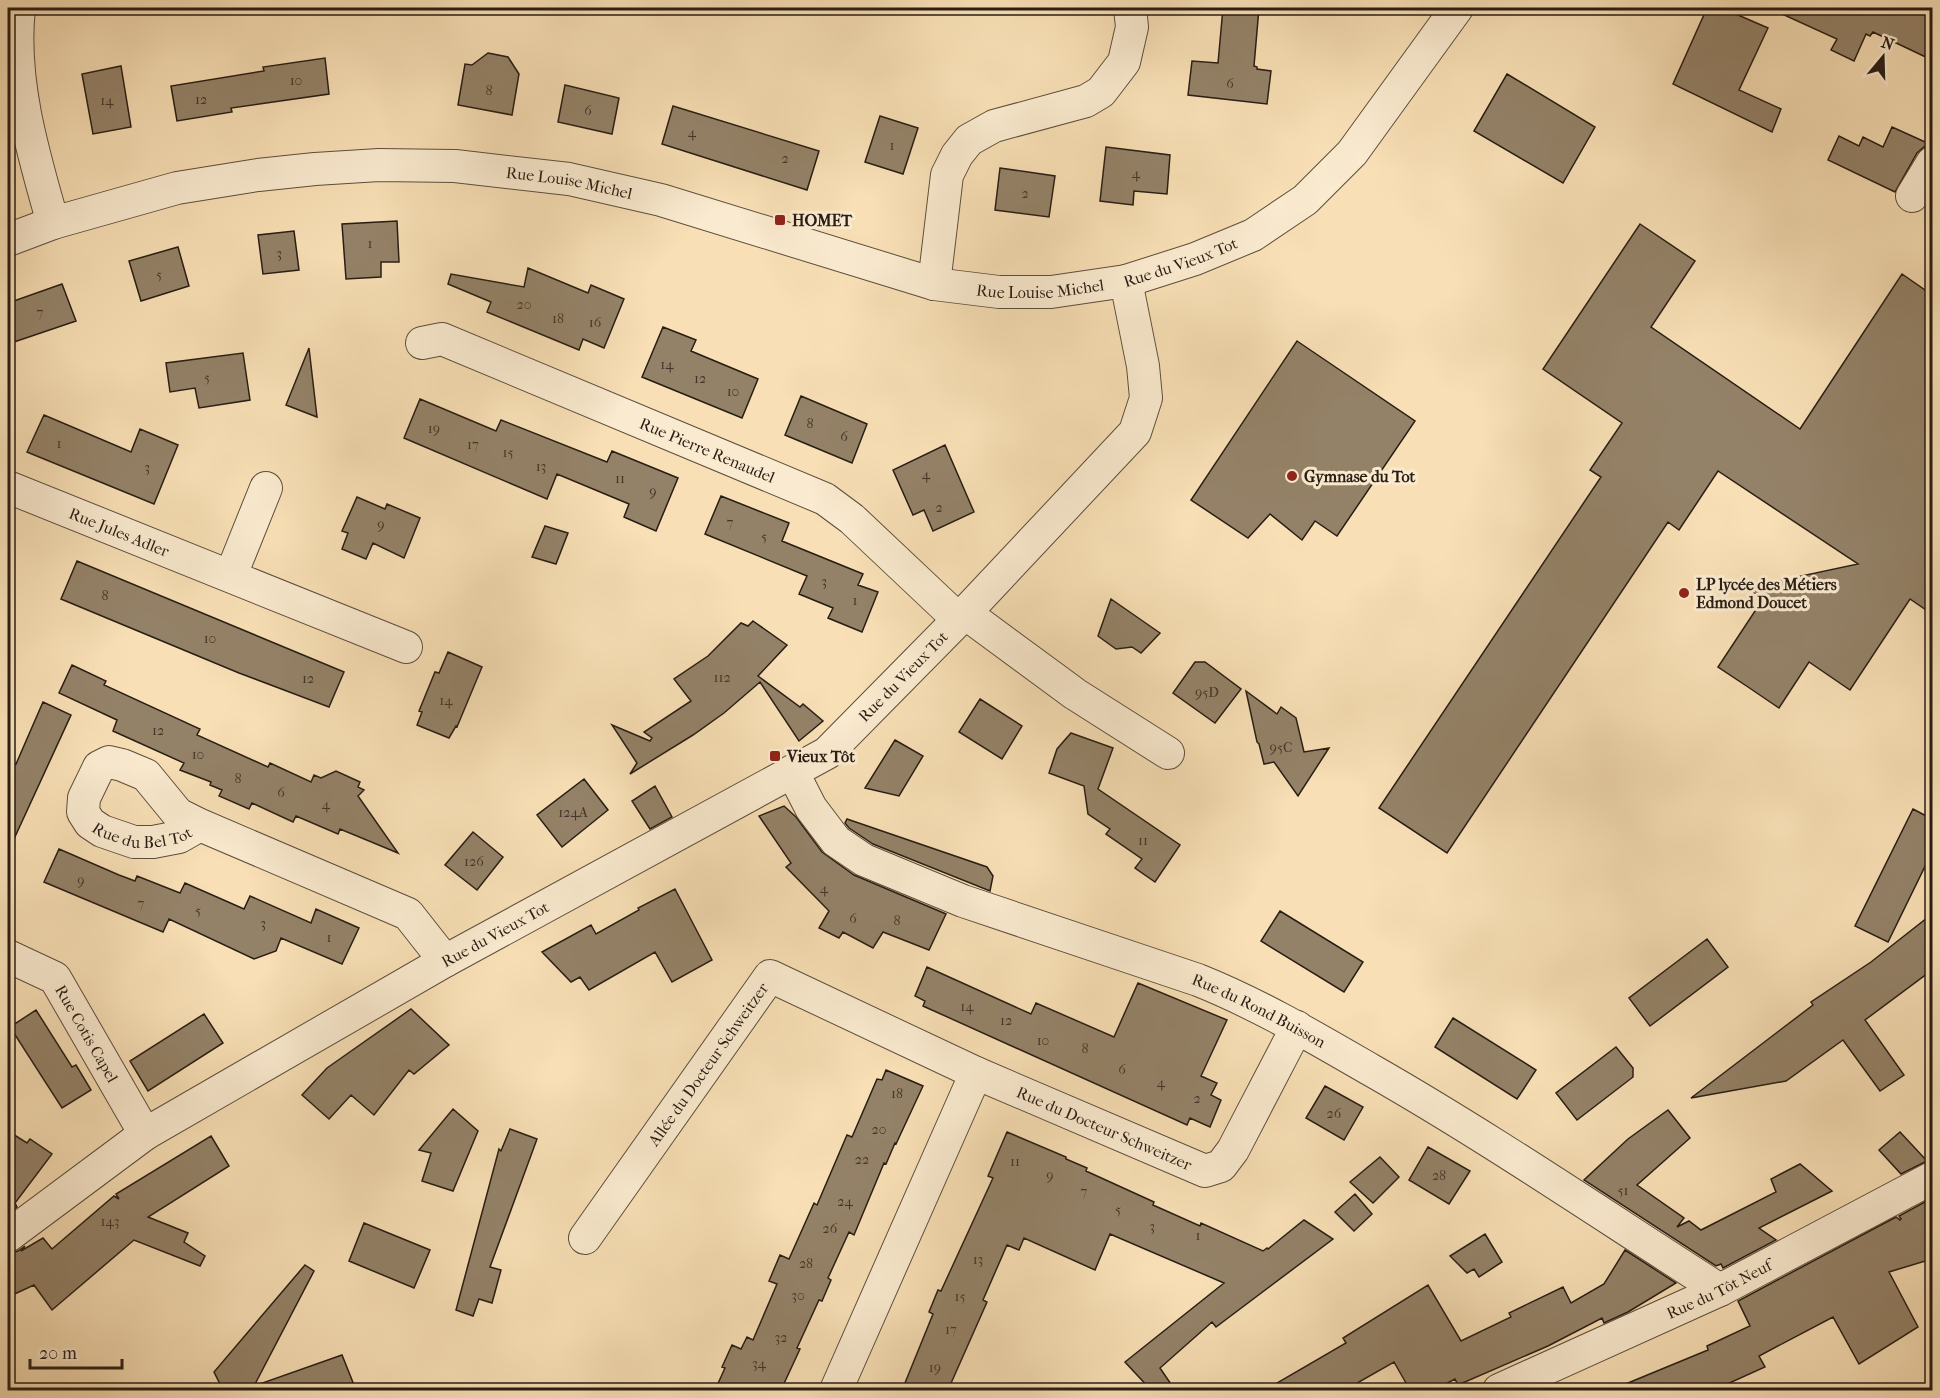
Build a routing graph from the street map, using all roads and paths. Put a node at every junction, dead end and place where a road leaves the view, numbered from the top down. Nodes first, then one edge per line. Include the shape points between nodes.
1 (19, 8) edge
2 (1130, 8) edge
3 (1457, 8) edge
4 (1932, 163) edge
5 (1912, 196) dead end
6 (53, 223) junction
7 (8, 240) edge
8 (1126, 281) junction
9 (934, 284) junction
10 (422, 343) dead end
11 (8, 487) edge
12 (266, 488) dead end
13 (231, 575) junction
14 (961, 616) junction
15 (406, 647) dead end
16 (1168, 753) dead end
17 (792, 771) junction
18 (200, 825) dead end
19 (8, 956) edge
20 (444, 961) junction
21 (1297, 1027) junction
22 (896, 1036) joint
23 (976, 1073) junction
24 (145, 1134) junction
25 (1932, 1178) edge
26 (8, 1236) edge
27 (585, 1238) dead end
28 (1720, 1290) junction
29 (836, 1390) edge
30 (1499, 1390) edge

1 - 6 street via 21,91
2 - 9 street via 1132,27 1124,62 1101,93 1086,101 994,126 969,140 957,155 945,183
3 - 8 street, Rue du Vieux Tot via 1352,153 1305,200 1253,235
4 - 5 street
6 - 7 street, Rue Louise Michel
6 - 9 street, Rue Louise Michel via 177,188 258,175 379,165 455,166 569,179 661,200
8 - 9 street, Rue Louise Michel via 1040,292 999,292
8 - 14 street, Rue du Vieux Tot via 1146,398 1135,432
10 - 14 street, Rue Pierre Renaudel via 442,339 825,499
11 - 13 street, Rue Jules Adler
12 - 13 street
13 - 15 street, Rue Jules Adler
14 - 16 street
14 - 17 street, Rue du Vieux Tot via 827,753
17 - 20 street, Rue du Vieux Tot
17 - 21 street, Rue du Rond Buisson via 811,808 836,841 864,860 963,901 1198,980
18 - 20 street, Rue du Bel Tot via 408,914
19 - 24 street, Rue Cotis Capel via 55,978
20 - 24 street, Rue du Vieux Tot
21 - 23 street, Rue du Docteur Schweitzer via 1233,1150 1221,1166 1205,1171
21 - 28 street, Rue du Rond Buisson via 1429,1103
22 - 23 street, Rue du Docteur Schweitzer
22 - 27 street, Allée du Docteur Schweitzer via 770,976
23 - 29 street
24 - 26 street, Rue du Vieux Tot
25 - 28 street, Rue du Tôt Neuf
28 - 30 street, Rue du Tôt Neuf

